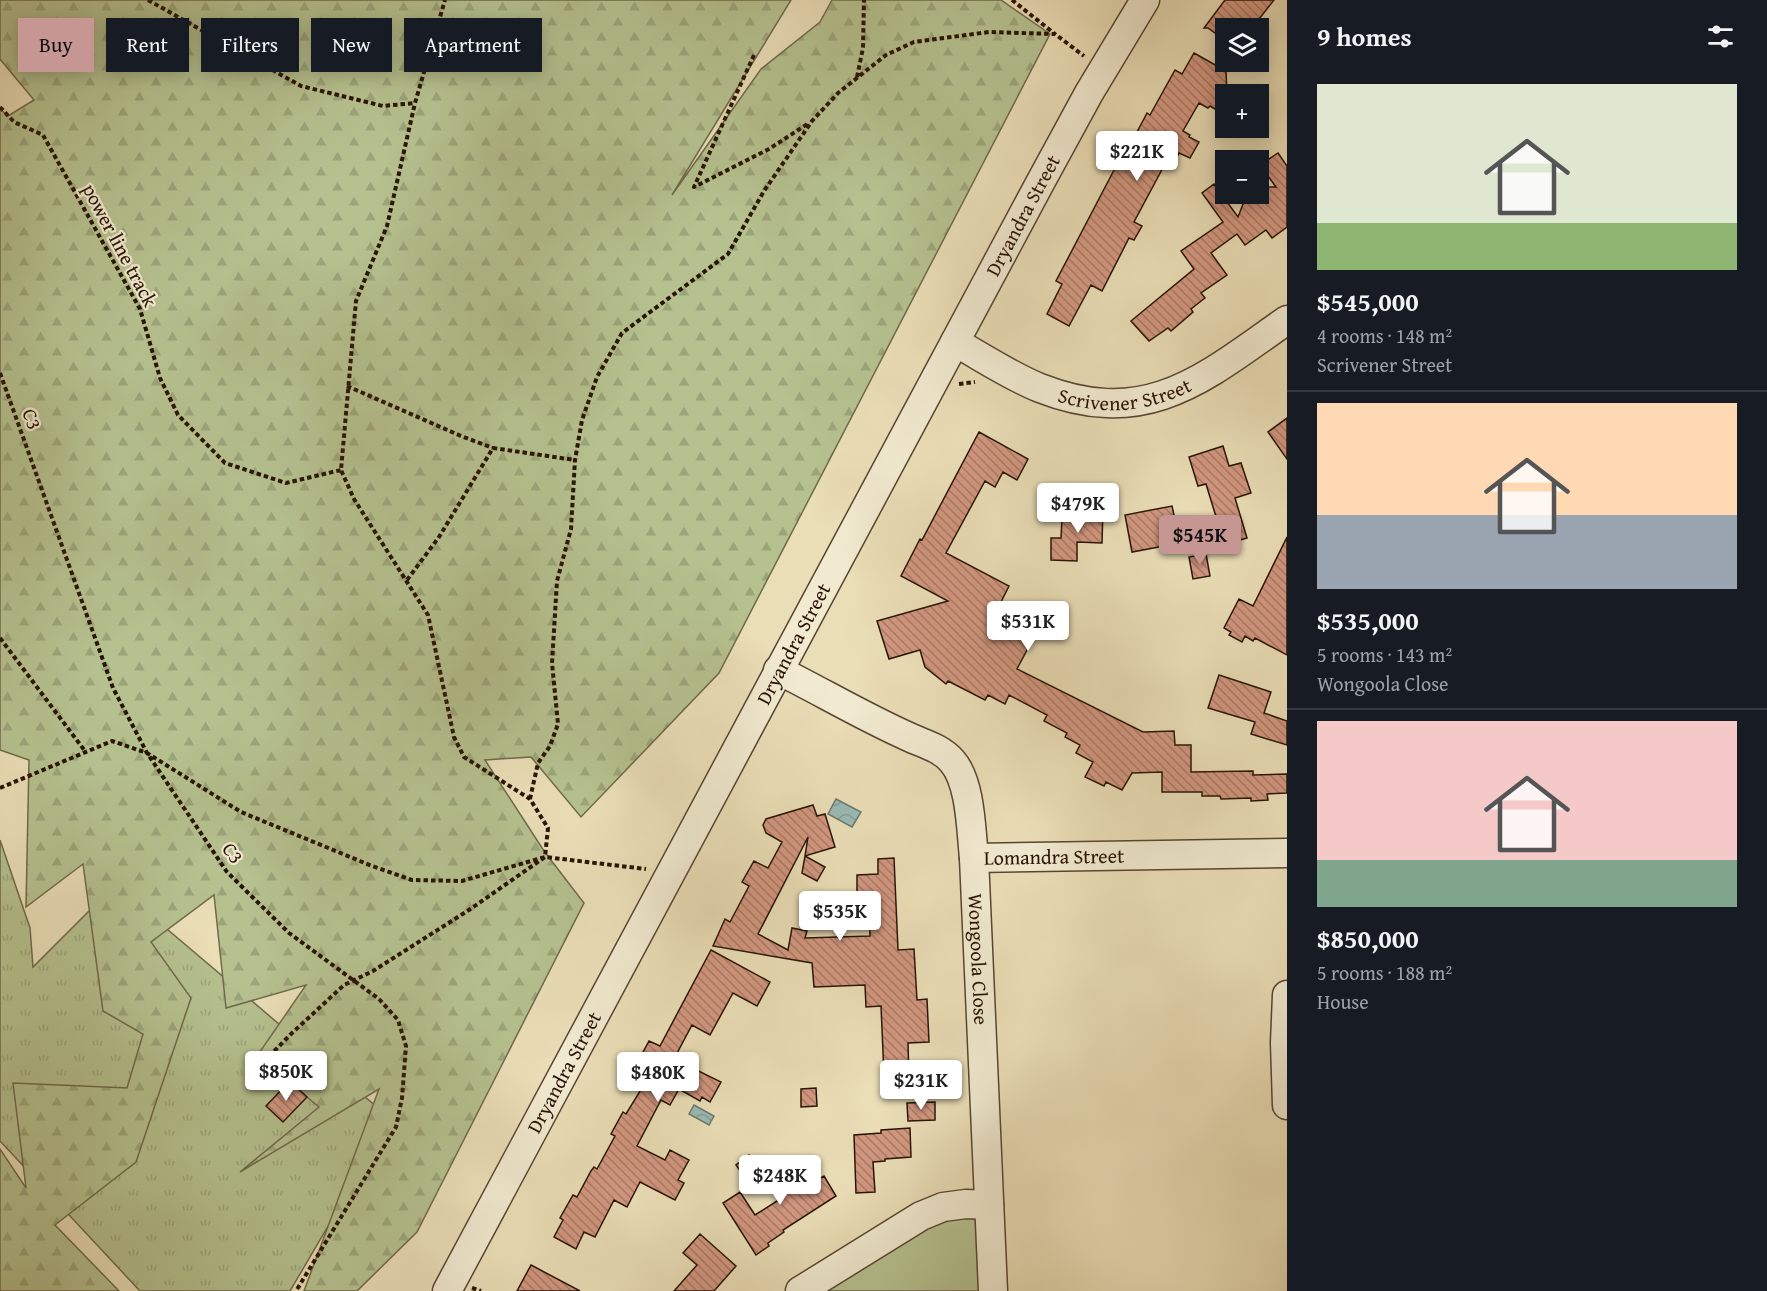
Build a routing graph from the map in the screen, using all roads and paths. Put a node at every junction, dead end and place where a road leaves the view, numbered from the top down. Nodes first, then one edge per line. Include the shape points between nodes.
1 (147, 0) edge
2 (445, 0) edge
3 (864, 0) edge
4 (1012, 0) edge
5 (1145, 0) edge
6 (1055, 34) junction
7 (754, 55) dead end
8 (1103, 69) junction
9 (857, 77) junction
10 (415, 103) junction
11 (0, 107) edge
12 (813, 121) junction
13 (1287, 320) edge
14 (955, 342) junction
15 (0, 373) edge
16 (347, 386) junction
17 (493, 448) junction
18 (575, 460) junction
19 (341, 470) junction
20 (407, 580) junction
21 (0, 638) edge
22 (778, 670) junction
23 (85, 751) junction
24 (147, 753) junction
25 (0, 788) edge
26 (530, 799) junction
27 (1287, 853) edge
28 (545, 856) junction
29 (974, 858) junction
30 (671, 872) junction
31 (353, 980) junction
32 (1287, 995) edge
33 (248, 1078) dead end
34 (1287, 1105) edge
35 (989, 1205) junction
36 (296, 1291) edge
37 (447, 1291) edge
38 (800, 1291) edge
39 (993, 1291) edge

1 - 10 path via 301,86 383,106
2 - 10 path
3 - 9 path via 863,48
4 - 6 path
5 - 8 street, Dryandra Street
6 - 8 path
6 - 9 path via 989,32 915,42 886,55
7 - 12 path via 694,188
8 - 14 street, Dryandra Street
9 - 12 path
10 - 16 path via 387,226 356,301
11 - 19 path, power line track via 14,122 43,135 140,309 160,378 178,415 225,463 286,483
12 - 18 path via 764,191 728,254 622,333 597,377 582,420
13 - 14 street, Scrivener Street via 1184,388 1146,401 1110,404 1040,388
14 - 22 street, Dryandra Street
15 - 24 path, C3 via 112,688
16 - 17 path
16 - 19 path
17 - 18 path
17 - 20 path via 439,537
18 - 26 path via 571,529 557,581 552,663 558,723 550,746 538,763
19 - 20 path via 354,499
20 - 26 path via 428,615 454,737 464,757
21 - 23 path
22 - 29 street, Lomandra Street via 934,747 953,761 963,781 969,808
22 - 30 street, Dryandra Street
23 - 24 path via 112,741
23 - 25 path
24 - 28 path via 242,812 412,880 462,881
24 - 31 path, C3 via 227,872 289,933
26 - 28 path via 548,828
27 - 29 street, Lomandra Street
28 - 30 path
28 - 31 path via 469,910
29 - 35 street, Wongoola Close
30 - 37 street, Dryandra Street
31 - 33 path
31 - 36 path, C3 via 386,1005 402,1028 406,1046 402,1098 396,1127
32 - 34 street
35 - 38 street via 943,1207 921,1216
35 - 39 street, Wongoola Close

